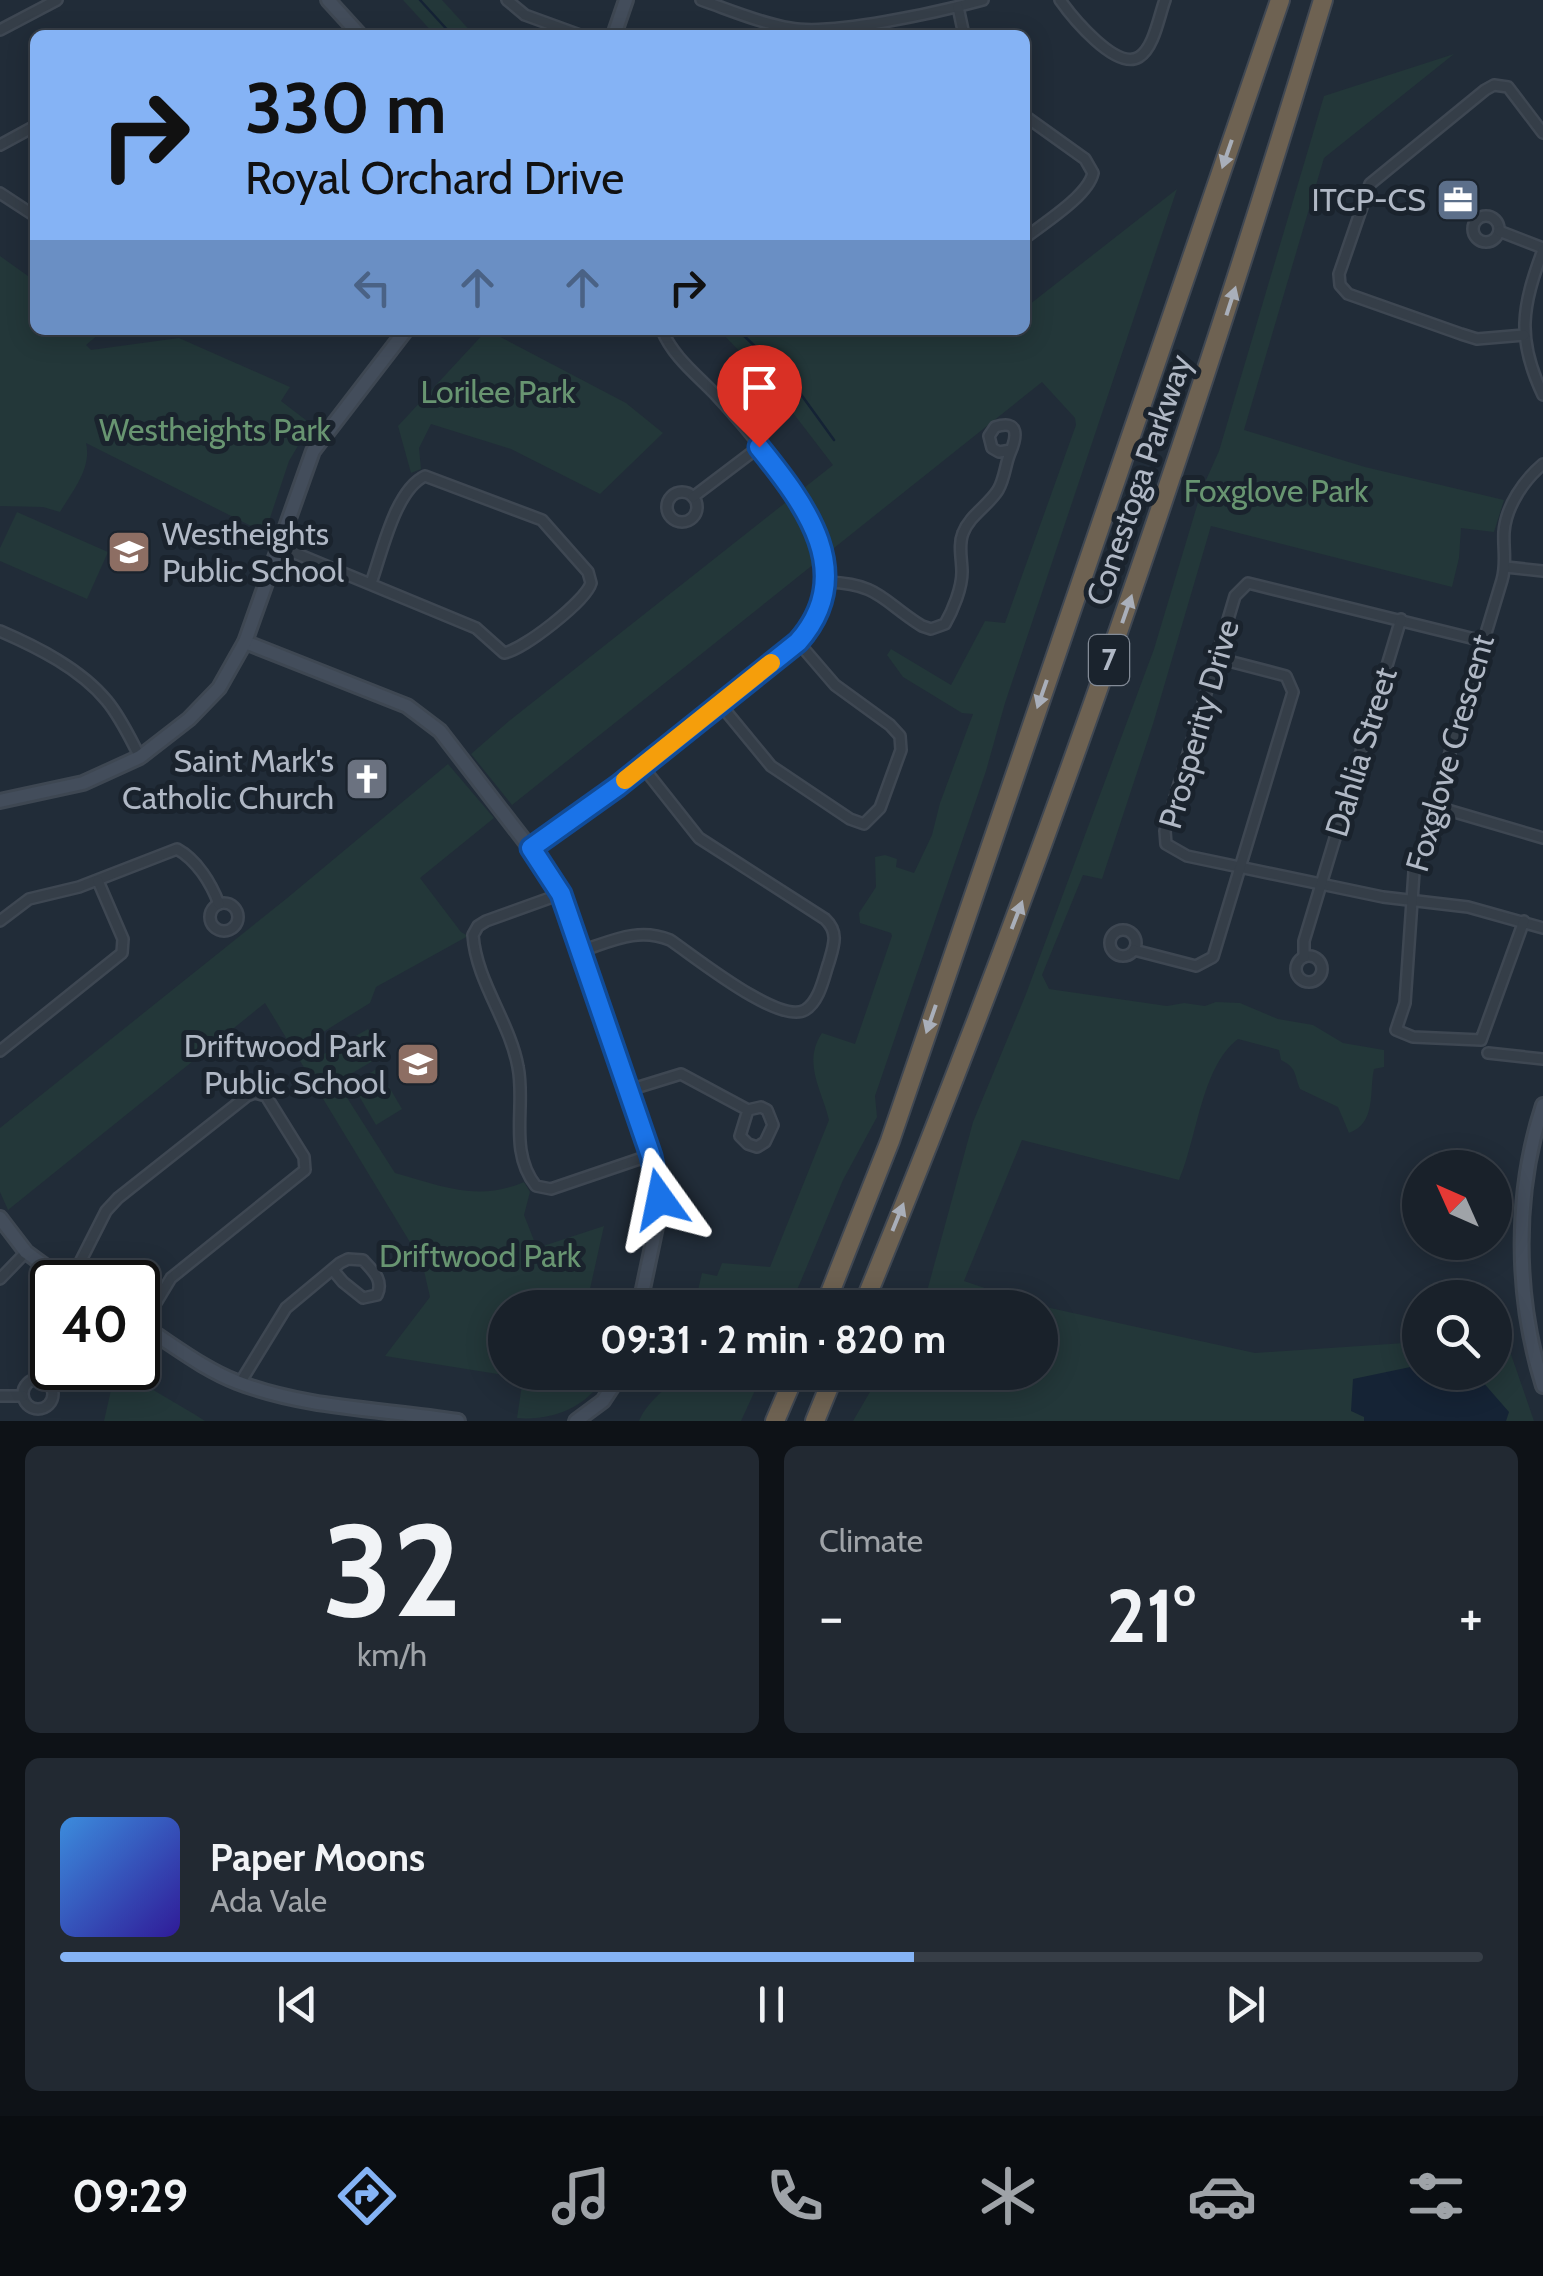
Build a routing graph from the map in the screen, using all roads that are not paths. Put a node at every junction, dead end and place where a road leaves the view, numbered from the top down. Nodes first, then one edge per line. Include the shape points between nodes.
1 (57, 0) edge
2 (328, 0) edge
3 (507, 0) edge
4 (626, 0) edge
5 (701, 0) edge
6 (738, 0) edge
7 (983, 0) edge
8 (1060, 0) edge
9 (1164, 0) edge
10 (1280, 0) edge
11 (1323, 0) edge
12 (958, 7) junction
13 (734, 12) junction
14 (0, 30) edge
15 (355, 30) edge
16 (566, 30) edge
17 (616, 30) edge
18 (812, 30) edge
19 (843, 30) edge
20 (963, 30) edge
21 (1030, 120) edge
22 (30, 129) edge
23 (1543, 132) edge
24 (0, 144) edge
25 (0, 193) edge
26 (30, 213) edge
27 (1500, 231) dead end
28 (1030, 234) edge
29 (1543, 249) edge
30 (402, 335) edge
31 (665, 335) edge
32 (1524, 335) junction
33 (1543, 395) edge
34 (759, 447) junction
35 (1011, 450) dead end
36 (1543, 464) edge
37 (693, 498) dead end
38 (278, 546) junction
39 (1506, 567) junction
40 (1543, 571) edge
41 (828, 582) junction
42 (371, 583) junction
43 (1401, 620) junction
44 (0, 631) edge
45 (1482, 641) junction
46 (244, 642) junction
47 (798, 642) junction
48 (1217, 658) junction
49 (720, 704) junction
50 (140, 757) junction
51 (642, 766) junction
52 (0, 801) edge
53 (1434, 806) junction
54 (1543, 838) edge
55 (531, 848) junction
56 (1240, 868) junction
57 (98, 881) junction
58 (1320, 885) junction
59 (561, 894) junction
60 (1412, 900) junction
61 (219, 904) dead end
62 (0, 921) edge
63 (1524, 921) junction
64 (1543, 928) edge
65 (1134, 950) dead end
66 (581, 951) junction
67 (1304, 957) dead end
68 (0, 1051) edge
69 (1488, 1054) dead end
70 (1543, 1059) edge
71 (630, 1090) junction
72 (1543, 1105) edge
73 (748, 1110) junction
74 (651, 1156) junction
75 (0, 1218) edge
76 (26, 1252) junction
77 (37, 1260) edge
78 (80, 1260) edge
79 (333, 1270) junction
80 (0, 1279) edge
81 (643, 1290) edge
82 (831, 1290) edge
83 (869, 1290) edge
84 (160, 1295) edge
85 (160, 1337) edge
86 (1542, 1378) edge
87 (240, 1383) junction
88 (610, 1390) edge
89 (788, 1390) edge
90 (828, 1390) edge
91 (0, 1396) edge
92 (23, 1396) dead end
93 (398, 1416) edge
94 (458, 1421) edge
95 (576, 1421) edge
96 (774, 1421) edge
97 (815, 1421) edge

1 - 14 street
2 - 15 street
3 - 16 street via 525,15
4 - 17 street
5 - 13 street
6 - 13 street
7 - 12 street
8 - 9 street via 1094,39 1128,60 1142,56 1150,43
10 -> 82 highway, Conestoga Parkway / 7 via 890,1141
83 -> 11 highway, Conestoga Parkway / 7 via 1054,818 1196,408
12 - 19 street
12 - 20 street
13 - 18 street
21 - 28 street via 1094,173 1082,192
22 - 24 street
23 - 32 street via 1508,86 1485,90 1370,184 1339,282 1348,294 1471,337
25 - 26 street
27 - 29 street
29 - 32 street via 1525,305
30 - 38 street via 313,452
31 - 34 street
32 - 33 street
34 - 37 street
34 - 41 street via 797,496
35 - 41 street via 1000,486 964,530 962,580 944,624 922,626 875,590
36 - 39 street, Foxglove Crescent via 1508,516
38 - 42 street
38 - 46 street
39 - 40 street
39 - 45 street, Foxglove Crescent
41 - 47 street via 821,609
42 - 42 street via 476,628 496,649 510,653 582,598 591,583 542,520 425,476 400,503
43 - 45 street, Prosperity Drive
43 - 48 street, Prosperity Drive via 1248,583 1235,596
43 - 58 street, Dahlia Street
44 - 50 street via 38,648 99,693
45 - 53 street, Foxglove Crescent
46 - 50 street via 218,688
46 - 55 street via 424,717
47 - 49 street
47 - 49 street via 834,686 900,736 872,820 850,819 771,766
48 - 56 street via 1286,676 1292,685
48 - 56 street, Prosperity Drive via 1164,837 1179,854
49 - 51 street
50 - 52 street via 83,783
51 - 55 street
51 - 66 street via 699,838 832,925 834,947 814,1001 794,1013 756,998 655,934 628,935
53 - 54 street
53 - 60 street, Foxglove Crescent
55 - 59 street
56 - 58 street, Prosperity Drive
56 - 65 street via 1209,960 1188,965
57 - 61 street via 177,849 212,886
57 - 62 street via 29,899
57 - 68 street via 123,939 122,952
58 - 60 street, Prosperity Drive
58 - 67 street, Dahlia Street
59 - 66 street
59 - 74 street via 486,922 473,935 518,1067 520,1148 530,1179 551,1189
60 - 63 street, Prosperity Drive
60 - 63 street, Foxglove Crescent via 1405,1003 1396,1030 1413,1037 1481,1040
63 - 64 street, Prosperity Drive
66 - 71 street
69 - 70 street
71 - 73 street via 681,1074
71 - 74 street
72 - 86 street via 1528,1165 1522,1248 1526,1309
73 - 73 street via 740,1136 761,1146 772,1120 767,1110
74 - 81 street via 659,1212
75 - 76 street
76 - 77 street
76 - 80 street
78 - 84 street via 118,1198 247,1096 262,1094 304,1157 305,1170 172,1278
79 - 79 street via 363,1298 377,1295 379,1280 363,1260 348,1259
79 - 87 street via 278,1317
85 - 87 street
87 - 93 street
88 - 95 street
89 - 96 highway
90 - 97 highway
91 - 92 street
93 - 94 street

